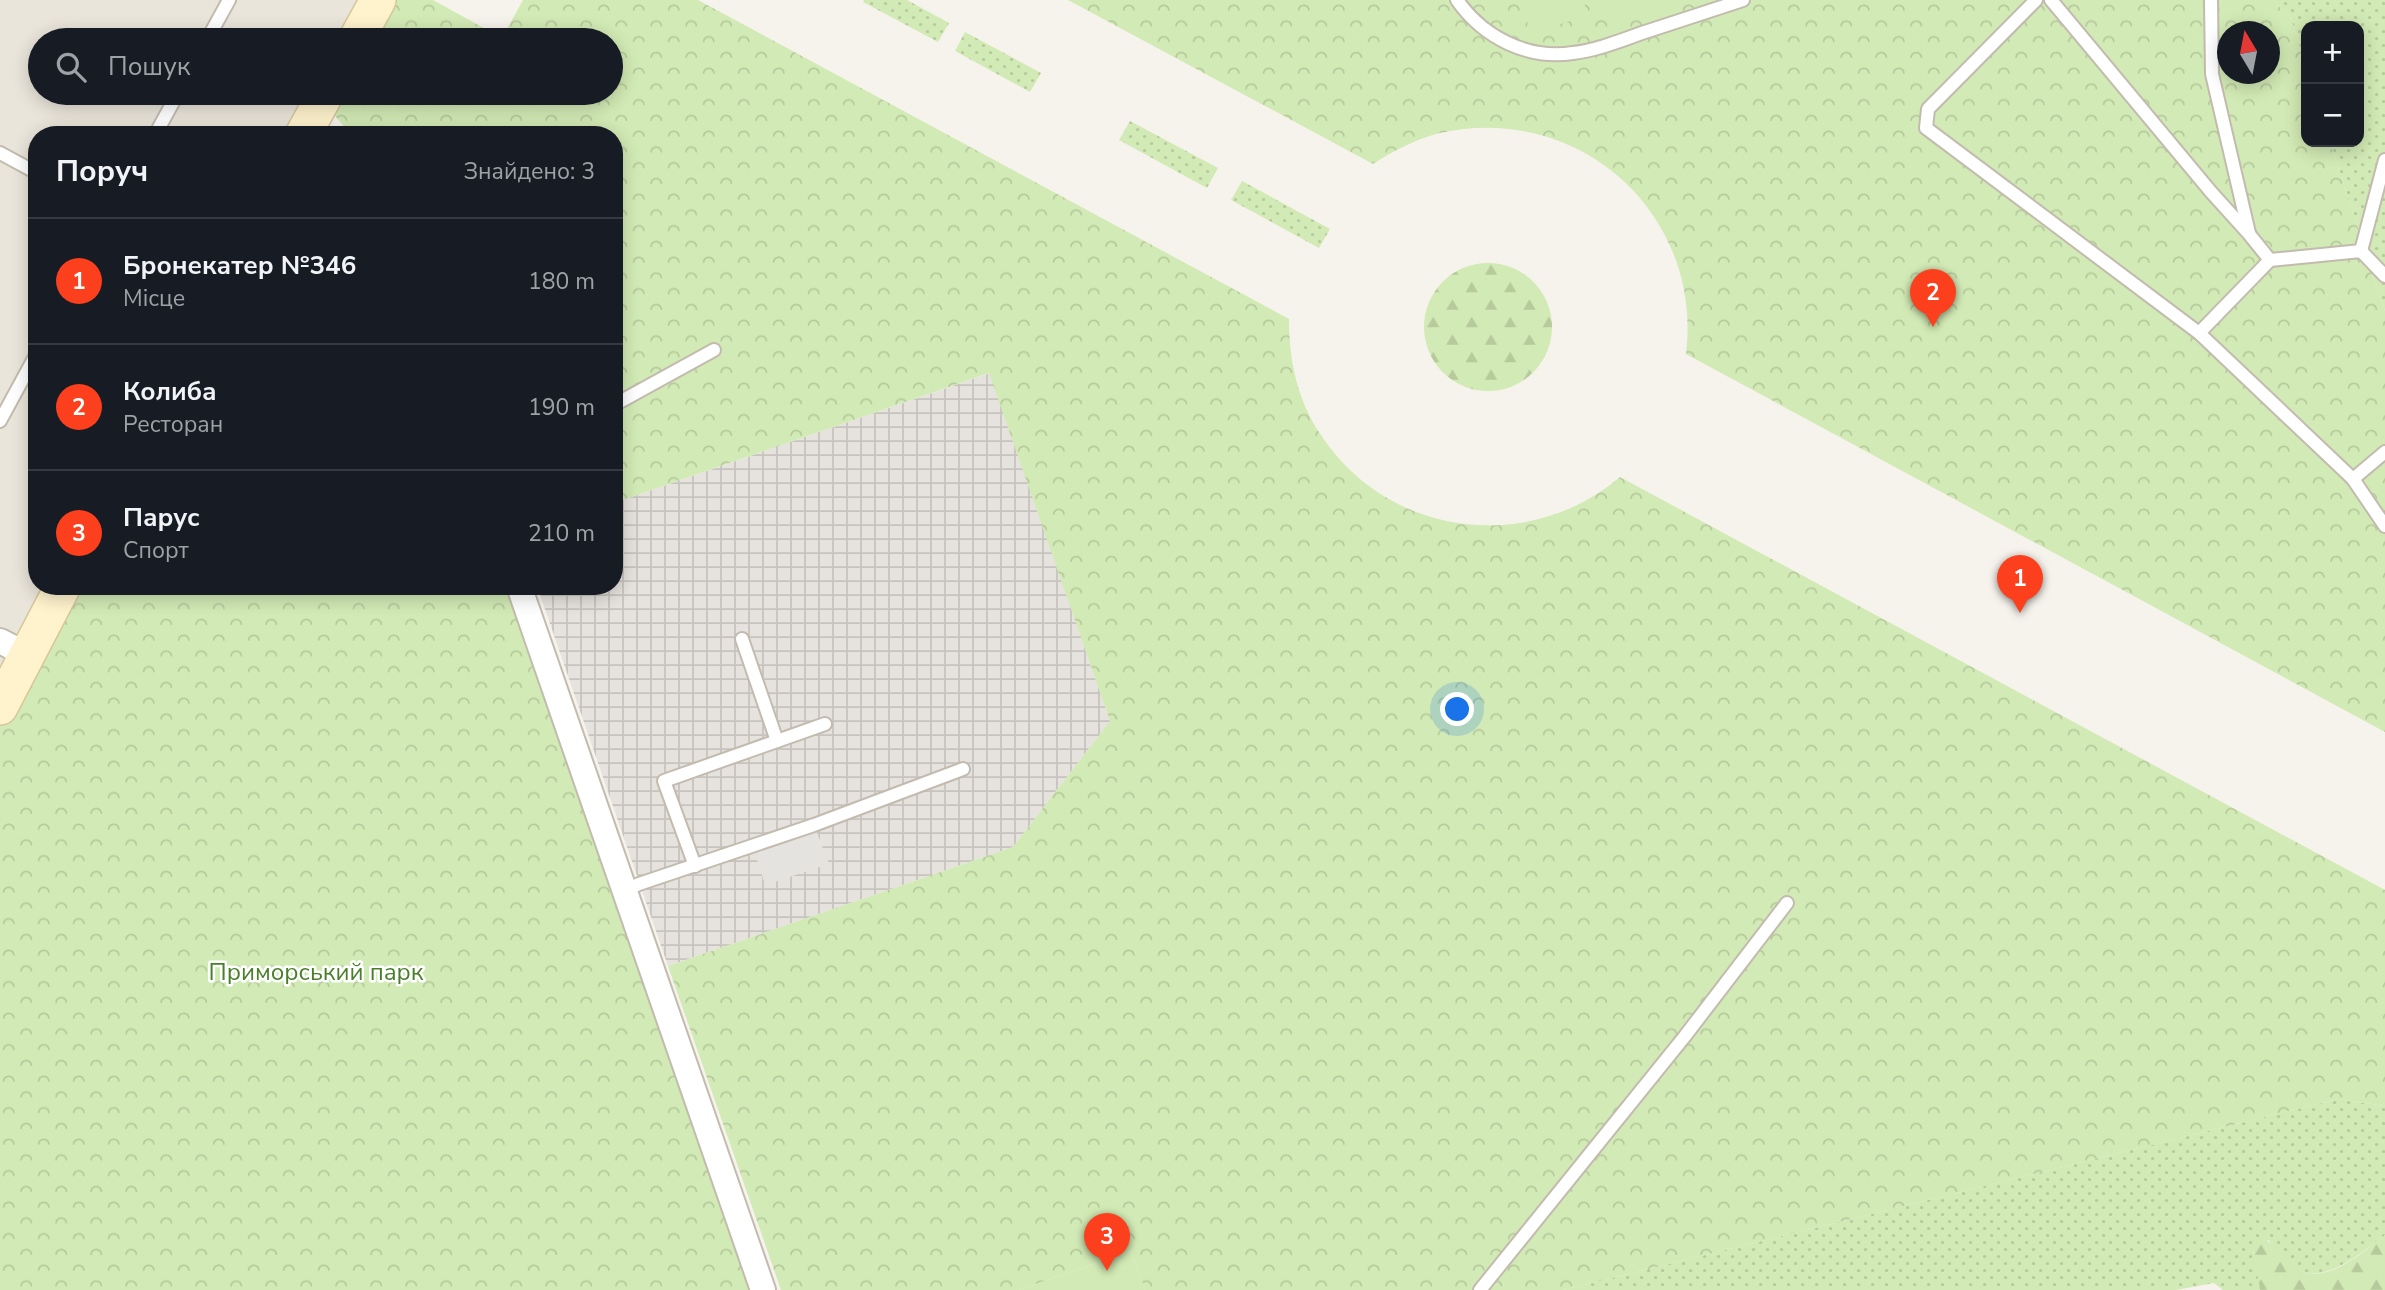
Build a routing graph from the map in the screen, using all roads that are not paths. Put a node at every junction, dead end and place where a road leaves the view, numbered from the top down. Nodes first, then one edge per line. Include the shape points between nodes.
1 (229, 0) edge
2 (378, 0) edge
3 (1457, 0) edge
4 (1743, 0) edge
5 (2036, 0) edge
6 (2051, 0) edge
7 (2211, 0) edge
8 (214, 28) edge
9 (363, 28) edge
10 (171, 105) edge
11 (321, 105) edge
12 (160, 126) edge
13 (313, 126) edge
14 (0, 153) edge
15 (2385, 160) edge
16 (28, 168) edge
17 (2249, 234) junction
18 (2361, 251) junction
19 (2270, 260) junction
20 (2385, 276) edge
21 (2199, 333) junction
22 (714, 350) dead end
23 (28, 370) edge
24 (623, 400) edge
25 (0, 421) edge
26 (2385, 452) edge
27 (2353, 479) junction
28 (2385, 526) edge
29 (56, 595) edge
30 (522, 595) edge
31 (743, 639) dead end
32 (13, 648) edge
33 (0, 707) edge
34 (825, 724) dead end
35 (778, 741) junction
36 (963, 769) dead end
37 (695, 866) junction
38 (624, 891) junction
39 (1787, 903) dead end
40 (763, 1290) edge
41 (1480, 1290) edge

1 - 8 lane
2 - 9 main road
3 - 4 lane via 1489,34 1520,49 1554,54 1588,50
5 - 21 lane via 1928,109 1926,128
6 - 17 lane
7 - 17 lane via 2212,74
10 - 12 lane
11 - 13 main road
14 - 16 lane
15 - 18 lane
17 - 19 lane
18 - 19 lane
18 - 20 lane
19 - 21 lane
21 - 27 lane
22 - 24 lane
23 - 25 lane
26 - 27 lane
27 - 28 lane
29 - 32 main road
30 - 38 street
31 - 35 lane
32 - 33 main road
34 - 35 lane
35 - 37 lane via 664,780
36 - 37 lane
37 - 38 lane
38 - 40 street
39 - 41 lane

